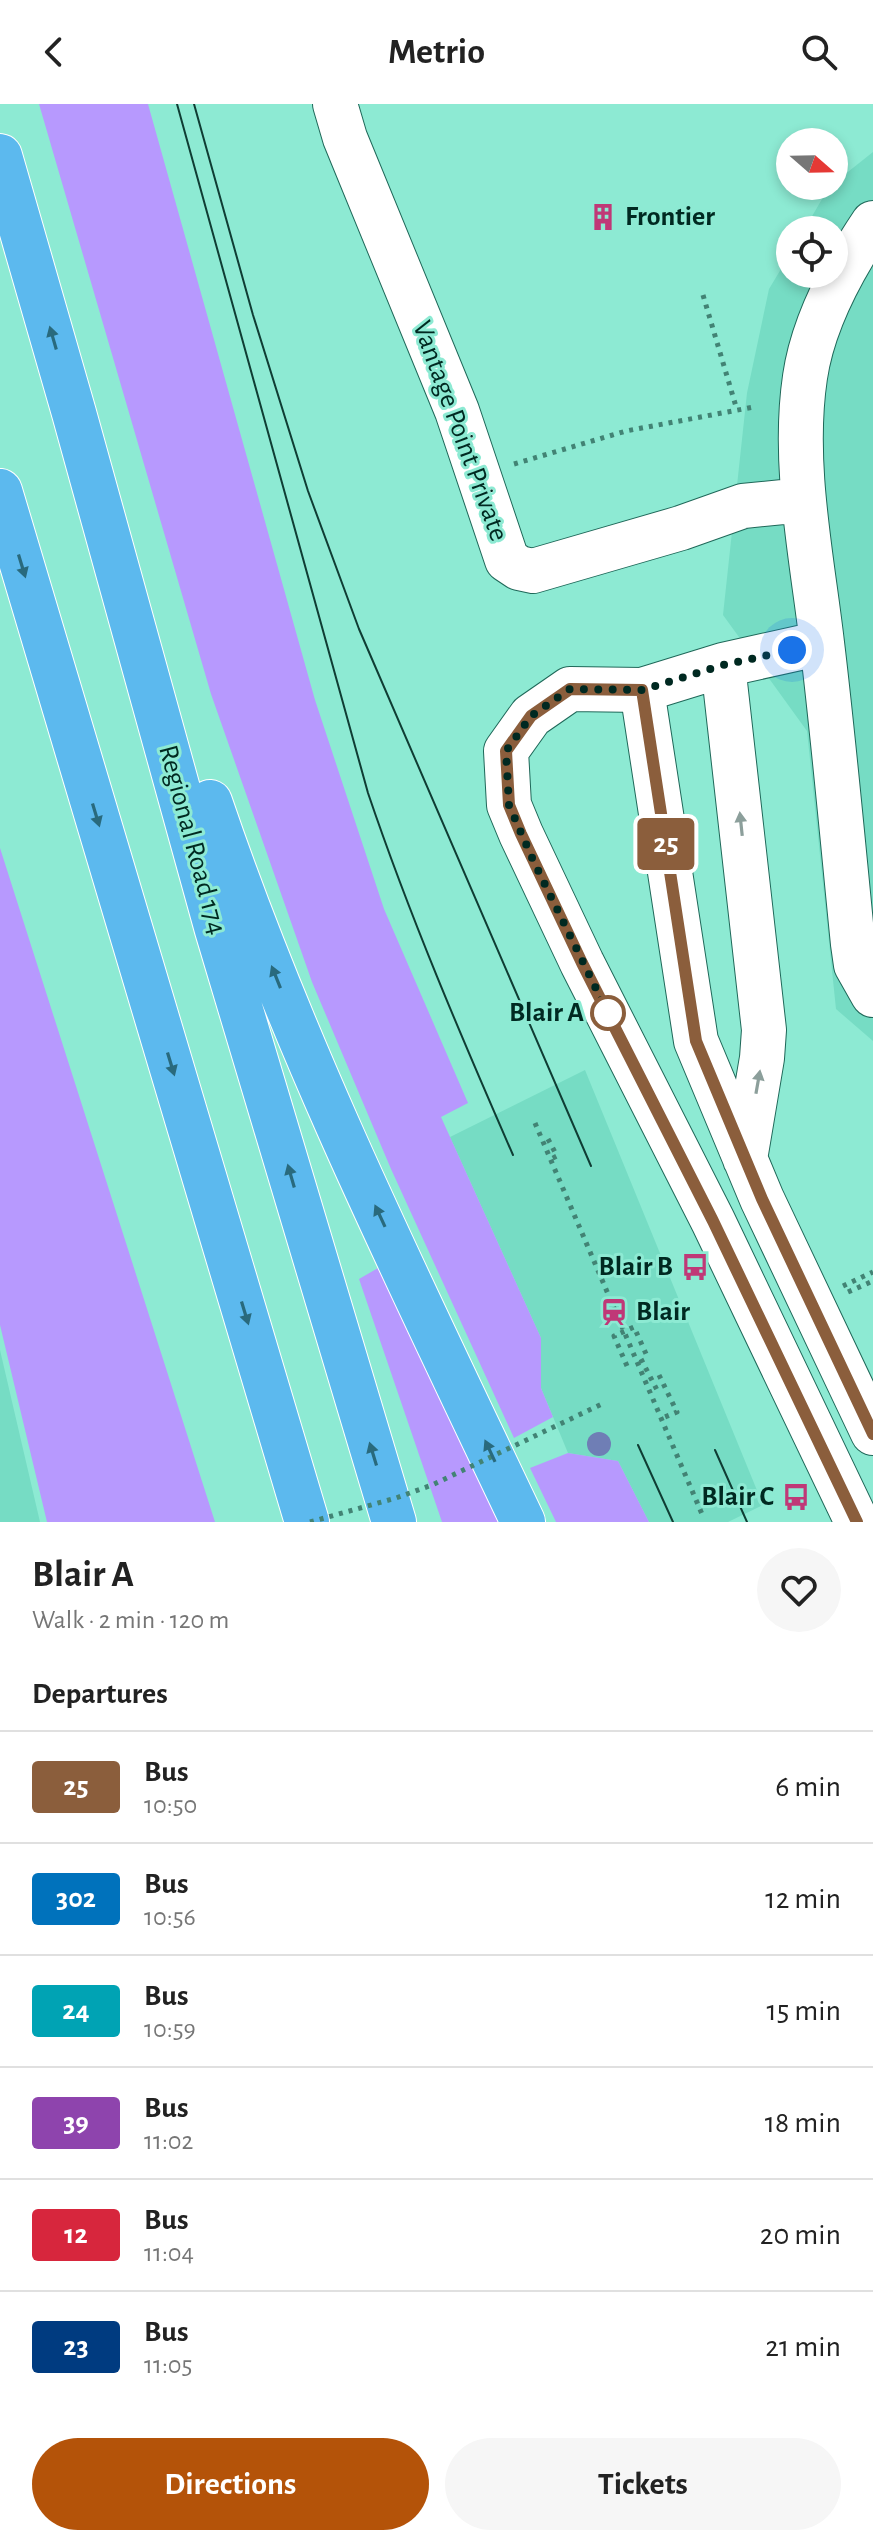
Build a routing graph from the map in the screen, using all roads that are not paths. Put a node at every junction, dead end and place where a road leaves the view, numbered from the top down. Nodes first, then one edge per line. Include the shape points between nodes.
1 (335, 104) edge
2 (0, 156) edge
3 (873, 223) edge
4 (74, 413) junction
5 (0, 491) edge
6 (803, 500) junction
7 (822, 643) junction
8 (723, 665) junction
9 (642, 690) junction
10 (873, 995) edge
11 (745, 1159) junction
12 (873, 1433) edge
13 (308, 1522) edge
14 (394, 1522) edge
15 (523, 1522) edge
16 (857, 1522) edge

1 - 6 street, Vantage Point Private via 453,399 507,560 533,571 743,506
4 -> 2 highway, Regional Road 174
3 - 6 street via 832,293 805,376
14 -> 4 highway, Regional Road 174 via 217,930
15 -> 4 highway via 353,1159 244,898
5 -> 13 highway
6 - 7 street
7 - 8 street
7 - 10 street via 856,965
8 - 9 street
11 -> 8 street via 764,1030
9 - 11 street via 696,1041
9 - 16 street via 570,689 531,716 506,751 509,805
11 - 12 street

